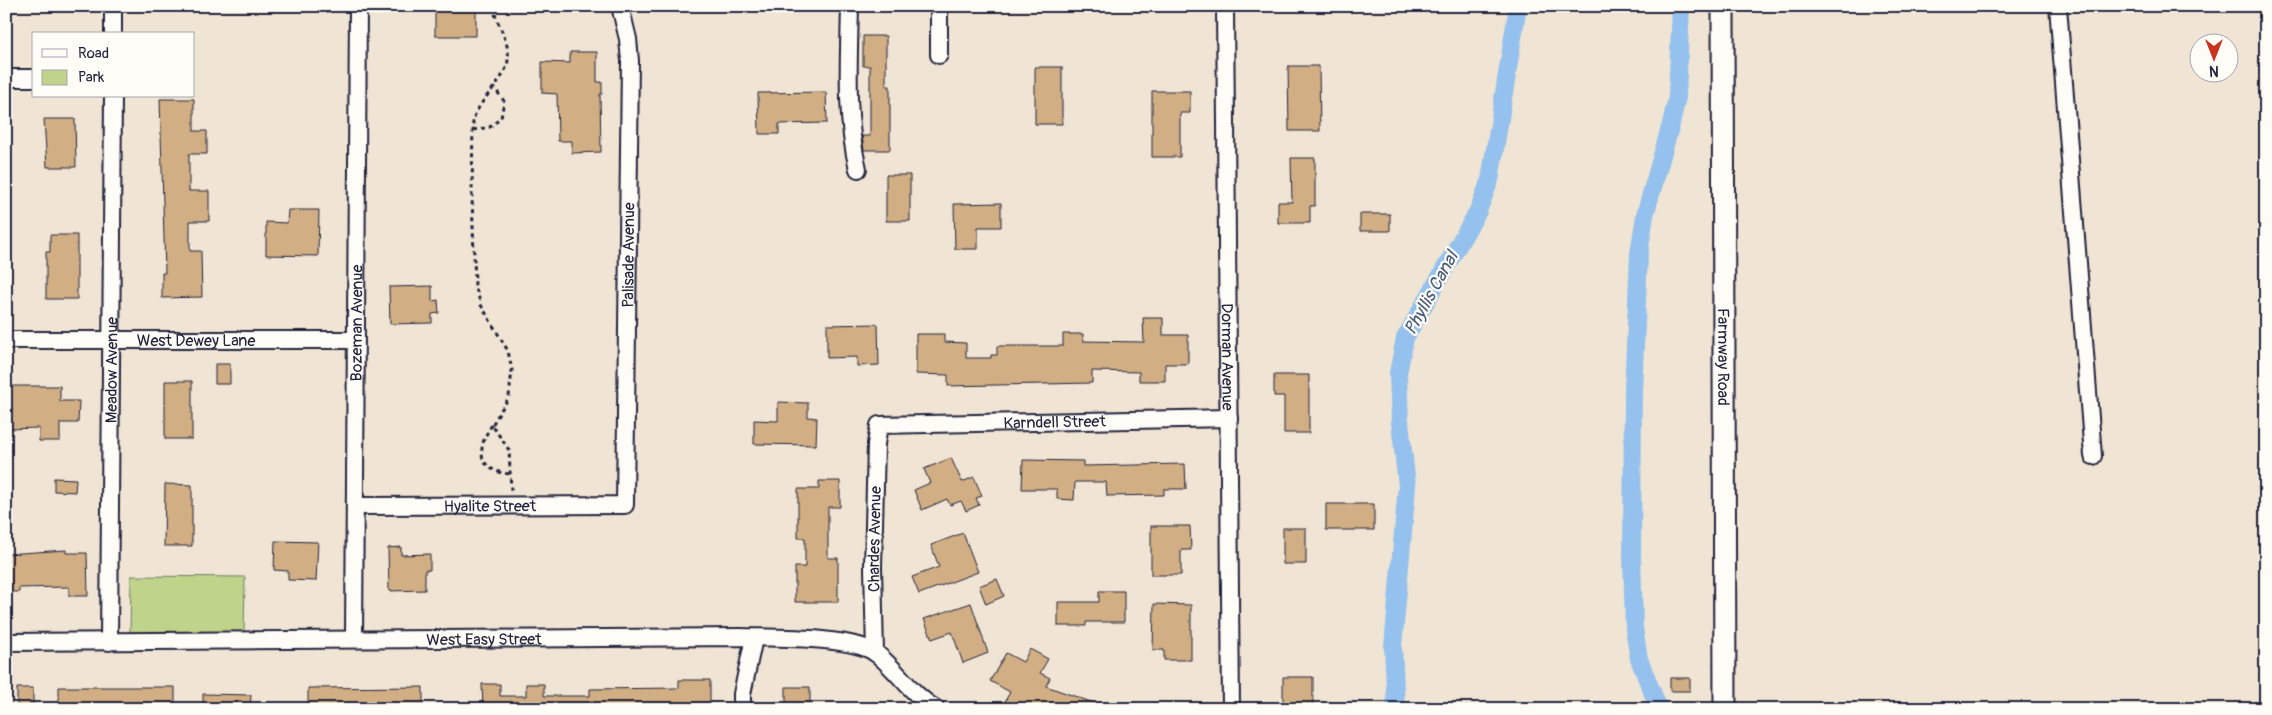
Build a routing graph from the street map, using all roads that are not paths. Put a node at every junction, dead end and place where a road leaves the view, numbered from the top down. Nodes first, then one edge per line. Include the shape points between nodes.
1 (114, 6) edge
2 (358, 6) edge
3 (620, 6) edge
4 (850, 6) edge
5 (939, 6) edge
6 (1225, 6) edge
7 (1722, 6) edge
8 (2058, 6) edge
9 (113, 32) edge
10 (938, 55) dead end
11 (6, 78) edge
12 (32, 78) edge
13 (113, 98) edge
14 (858, 169) dead end
15 (6, 340) edge
16 (112, 340) junction
17 (356, 340) junction
18 (1229, 418) junction
19 (879, 426) joint
20 (2093, 456) dead end
21 (625, 505) joint
22 (355, 506) junction
23 (754, 638) junction
24 (354, 639) junction
25 (6, 642) edge
26 (110, 642) junction
27 (875, 652) junction
28 (742, 709) edge
29 (936, 709) edge
30 (1231, 709) edge
31 (1725, 709) edge

1 - 9 street
2 - 17 street, Bozeman Avenue
3 - 21 street, Palisade Avenue via 630,61
4 - 14 street via 850,101
5 - 10 street
6 - 18 street, Dorman Avenue
7 - 31 main road, Farmway Road
8 - 20 street
11 - 12 street
13 - 16 street, Meadow Avenue
15 - 16 street, West Dewey Lane
16 - 17 street, West Dewey Lane
16 - 26 street, Meadow Avenue
17 - 22 street, Bozeman Avenue
18 - 19 street, Karndell Street
18 - 30 street, Dorman Avenue
19 - 27 street, Chardes Avenue via 873,567
21 - 22 street, Hyalite Street
22 - 24 street, Bozeman Avenue
23 - 24 street, West Easy Street
23 - 27 street, West Easy Street via 842,642
23 - 28 street
24 - 26 street, West Easy Street
25 - 26 street, West Easy Street
27 - 29 street, West Easy Street via 924,702

